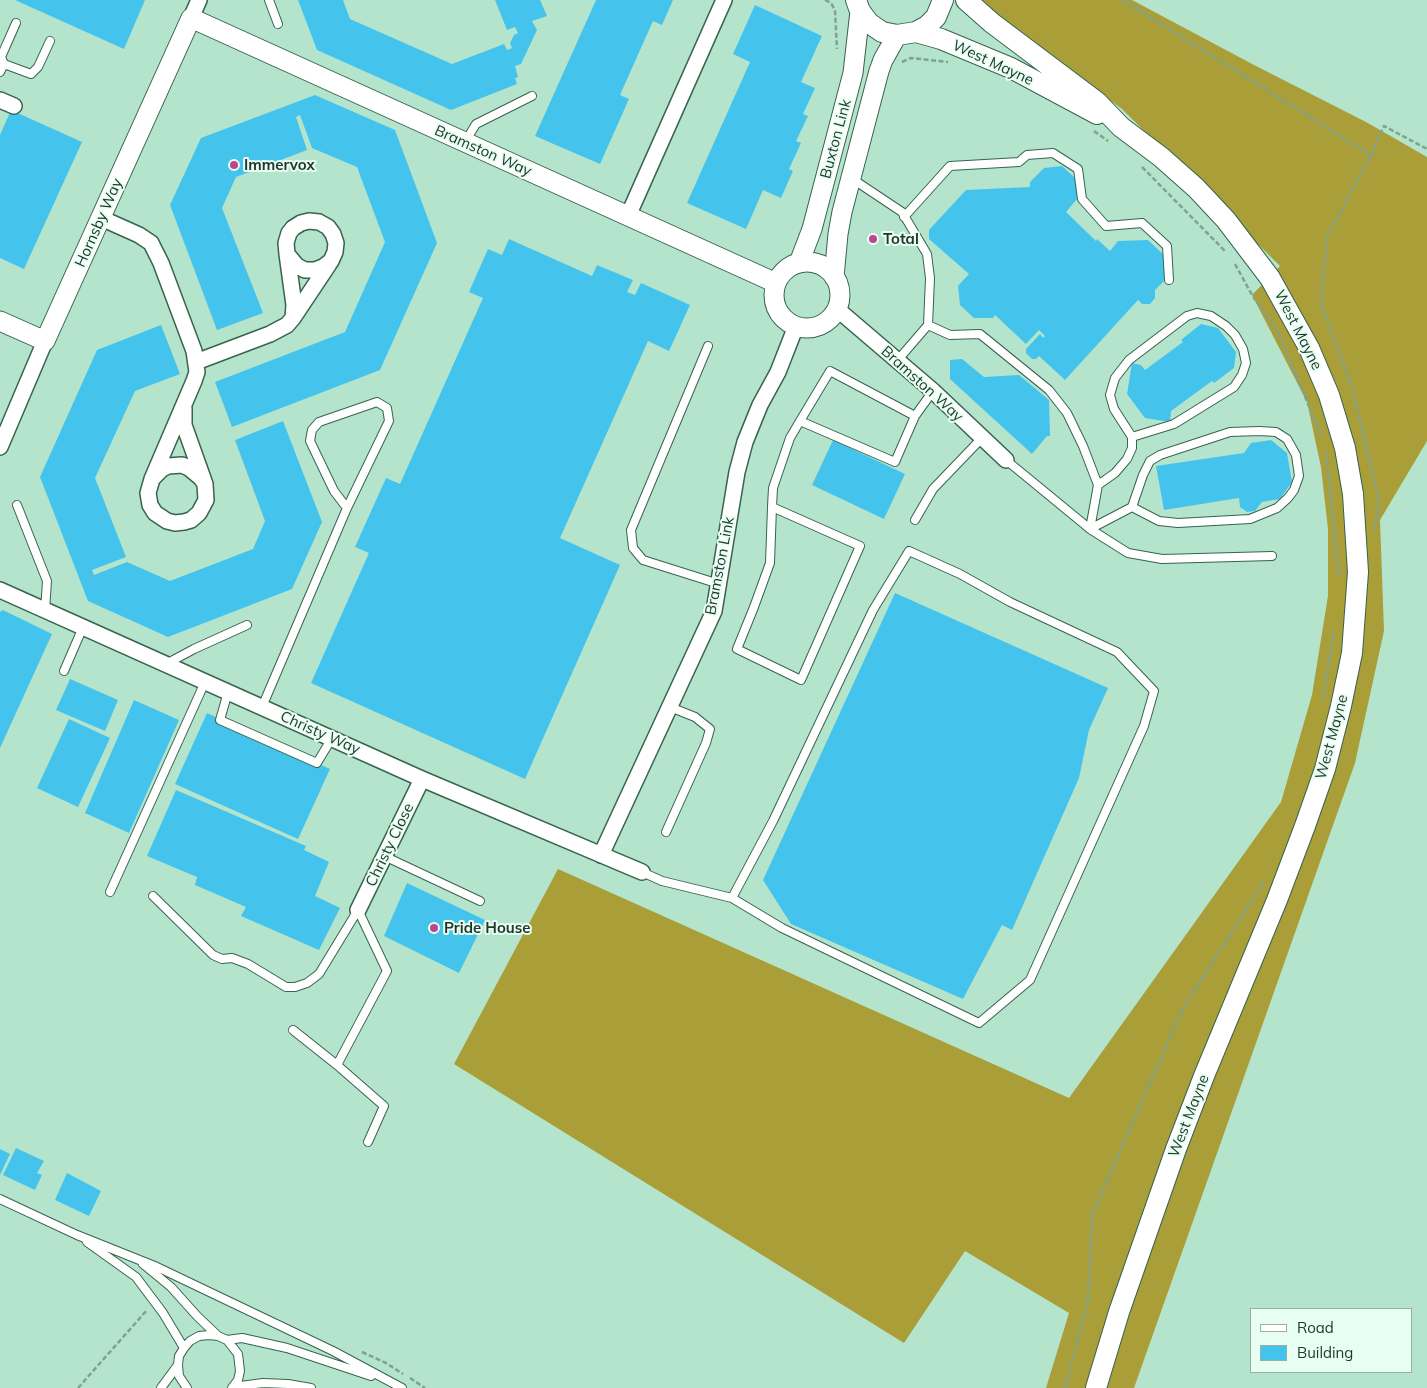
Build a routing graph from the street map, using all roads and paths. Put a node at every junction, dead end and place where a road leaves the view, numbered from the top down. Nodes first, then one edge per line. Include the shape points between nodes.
1 (199, 0) edge
2 (269, 0) edge
3 (724, 0) edge
4 (825, 0) edge
5 (944, 0) edge
6 (966, 0) edge
7 (1123, 0) edge
8 (858, 6) edge
9 (190, 18) junction
10 (16, 22) dead end
11 (278, 24) dead end
12 (906, 34) junction
13 (50, 41) dead end
14 (837, 52) dead end
15 (951, 62) dead end
16 (4, 64) junction
17 (897, 64) dead end
18 (0, 72) edge
19 (532, 96) dead end
20 (0, 100) edge
21 (14, 106) dead end
22 (1088, 127) dead end
23 (1116, 135) junction
24 (465, 142) junction
25 (1427, 149) edge
26 (1371, 154) junction
27 (1141, 166) dead end
28 (851, 178) junction
29 (628, 216) junction
30 (904, 217) junction
31 (101, 218) junction
32 (287, 254) junction
33 (331, 261) junction
34 (799, 263) junction
35 (834, 277) junction
36 (1170, 280) dead end
37 (776, 284) junction
38 (837, 309) junction
39 (293, 318) junction
40 (0, 321) edge
41 (928, 325) junction
42 (796, 326) junction
43 (45, 341) junction
44 (708, 346) dead end
45 (897, 361) junction
46 (196, 362) junction
47 (932, 391) junction
48 (185, 401) junction
49 (915, 416) junction
50 (800, 421) junction
51 (1322, 436) dead end
52 (1132, 438) junction
53 (981, 439) junction
54 (1326, 445) dead end
55 (0, 447) edge
56 (1006, 460) joint
57 (152, 480) junction
58 (205, 484) junction
59 (1098, 485) junction
60 (17, 505) dead end
61 (347, 508) junction
62 (772, 508) junction
63 (1132, 508) junction
64 (915, 520) dead end
65 (1090, 528) junction
66 (1356, 529) junction
67 (1272, 556) dead end
68 (1339, 576) dead end
69 (719, 584) junction
70 (0, 590) edge
71 (45, 610) junction
72 (1336, 624) dead end
73 (247, 625) dead end
74 (83, 627) junction
75 (166, 664) junction
76 (64, 671) dead end
77 (205, 682) junction
78 (228, 692) junction
79 (1323, 700) dead end
80 (670, 706) junction
81 (262, 707) junction
82 (332, 738) junction
83 (422, 779) junction
84 (666, 832) dead end
85 (601, 855) junction
86 (384, 856) junction
87 (642, 872) joint
88 (1266, 878) dead end
89 (110, 892) dead end
90 (153, 896) dead end
91 (732, 898) junction
92 (480, 901) dead end
93 (358, 910) junction
94 (293, 1030) dead end
95 (337, 1065) junction
96 (368, 1142) dead end
97 (0, 1199) edge
98 (77, 1235) junction
99 (136, 1258) junction
100 (154, 1302) junction
101 (218, 1336) junction
102 (227, 1340) junction
103 (184, 1348) junction
104 (178, 1365) junction
105 (400, 1387) edge
106 (78, 1388) edge
107 (161, 1388) edge
108 (187, 1388) edge
109 (232, 1388) edge
110 (311, 1388) edge
111 (1065, 1388) edge
112 (1096, 1388) edge

1 - 9 street, Hornsby Way
2 - 11 lane
3 - 29 street
4 - 14 path via 835,10
5 - 12 main road via 936,17 927,26
6 - 23 main road, West Mayne via 1097,102
7 - 26 path
8 - 12 main road, West Mayne via 869,23 882,32
8 - 34 street, Buxton Link via 853,73 812,229
9 - 24 street, Bramston Way
9 - 31 street, Hornsby Way
10 - 16 lane via 1,56
12 - 23 main road, West Mayne via 958,46 1011,68
12 - 28 street, Buxton Link via 883,60
13 - 16 lane via 31,74
15 - 17 path via 911,58
16 - 18 lane
19 - 24 lane via 476,124
20 - 21 street
22 - 23 path
23 - 66 main road, West Mayne via 1161,157 1196,188 1226,220 1270,278 1310,348 1329,395 1344,448
24 - 29 street, Bramston Way
25 - 26 path via 1384,126
26 - 66 path via 1327,237 1321,304 1352,388 1380,499 1375,529
27 - 51 path via 1232,258 1252,295 1278,332
28 - 30 lane via 902,212
28 - 35 street, Buxton Link via 838,234
29 - 37 street, Bramston Way
30 - 36 lane via 950,166 1019,162 1027,155 1053,153 1078,169 1082,199 1106,226 1142,223 1167,246
30 - 41 lane via 927,254 930,278
31 - 43 street, Hornsby Way
31 - 46 street via 151,243 190,338
32 - 33 street via 305,270 315,270
32 - 33 street via 286,243 293,228 300,223 319,222 328,227 336,243
32 - 39 street
33 - 39 street
34 - 35 street via 820,265
34 - 37 street via 783,272
35 - 38 street via 840,290
37 - 42 street via 774,300 778,311
38 - 42 street via 824,323 806,328
38 - 45 street, Bramston Way
39 - 46 street via 270,334
40 - 43 street
41 - 45 lane
41 - 59 lane via 950,335 980,334 1049,390 1067,413
42 - 69 street, Bramston Link via 745,442
43 - 55 street, Hornsby Way
44 - 69 lane via 632,530 633,548 643,560
45 - 47 street, Bramston Way
46 - 48 street via 194,381
47 - 49 lane
47 - 53 street, Bramston Way
48 - 57 street
48 - 58 street via 184,425
49 - 50 lane via 895,462
49 - 50 lane via 830,371
50 - 62 lane via 790,438 773,488
52 - 52 lane via 1114,409 1110,395 1115,378 1128,360 1187,316 1197,313 1211,316 1226,326 1243,349 1246,362 1234,387 1174,424
52 - 59 lane via 1127,459
53 - 56 street, Bramston Way
53 - 64 lane via 933,489
54 - 68 path
56 - 65 lane
57 - 58 street via 162,469 182,465 196,472
57 - 58 street via 148,492 150,505 160,517 175,523 184,522 199,513 206,500
59 - 65 lane
60 - 71 lane via 47,580
61 - 61 lane via 334,491 310,441 312,430 319,422 377,402 387,408 390,421
61 - 81 lane
62 - 62 lane via 770,563 737,649 801,680 860,546
63 - 63 lane via 1159,521 1178,523 1250,519 1277,508 1294,490 1299,476 1296,455 1287,439 1276,432 1260,431 1230,432 1160,454 1150,461
63 - 65 lane
65 - 67 lane via 1128,553 1162,559
66 - 112 main road, West Mayne via 1358,572 1352,653 1325,769 1281,891 1176,1149
69 - 80 street, Bramston Link via 714,611
70 - 71 street, Christy Way
71 - 74 street, Christy Way
72 - 79 path
73 - 75 lane
74 - 75 street, Christy Way
74 - 76 lane
75 - 77 street, Christy Way
77 - 78 street, Christy Way
77 - 89 lane
78 - 81 street, Christy Way
78 - 82 lane via 220,720 317,763
80 - 84 lane via 696,717 710,729
80 - 85 street, Bramston Link
81 - 82 street, Christy Way
82 - 83 street, Christy Way
83 - 85 street, Christy Way
83 - 86 street, Christy Close
85 - 87 street, Christy Way
86 - 92 lane
86 - 93 street, Christy Close
87 - 91 lane via 662,881
88 - 111 path via 1183,1008 1092,1215 1088,1301
90 - 93 lane via 213,955 248,964 286,987 307,983 319,974
91 - 91 lane via 773,822 873,610 909,551 1117,652 1154,691 1144,726 1030,980 979,1022 782,928
93 - 95 lane via 387,972
94 - 95 lane
95 - 96 lane via 384,1106
97 - 98 lane
98 - 99 lane
98 - 100 lane via 136,1277
99 - 101 lane via 171,1287
99 - 105 lane via 333,1351
100 - 103 lane
100 - 106 path
101 - 102 lane
101 - 103 lane via 199,1336
102 - 105 lane via 242,1338 287,1348
102 - 109 lane via 240,1362 238,1380
103 - 104 lane
104 - 107 lane
104 - 108 lane via 179,1376
109 - 110 lane via 264,1383

